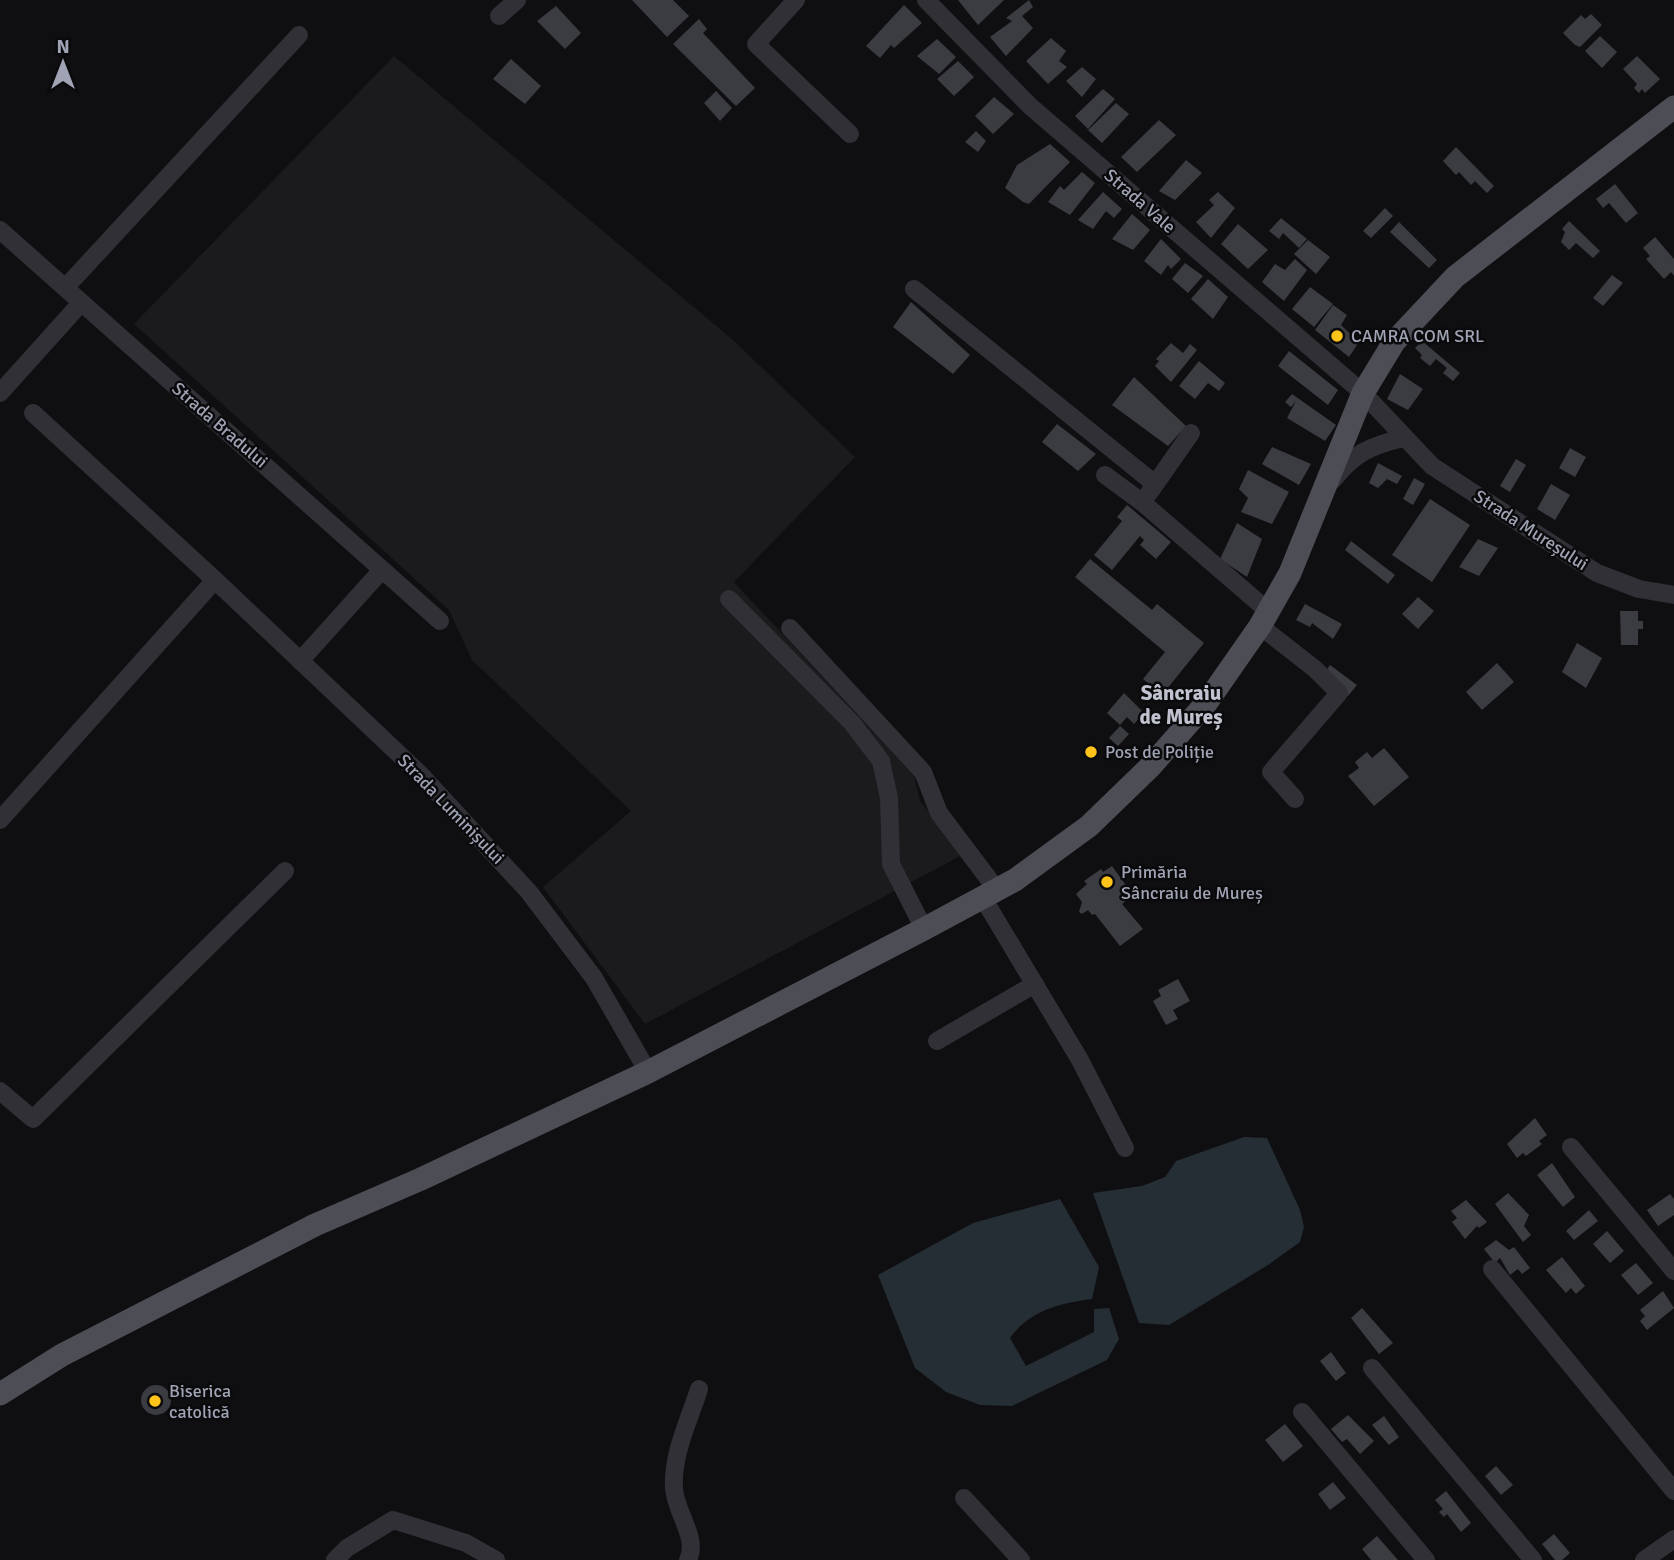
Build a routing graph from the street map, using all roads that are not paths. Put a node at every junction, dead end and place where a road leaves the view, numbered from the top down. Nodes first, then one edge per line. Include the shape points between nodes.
1 (517, 0) edge
2 (796, 0) edge
3 (926, 0) edge
4 (499, 16) dead end
5 (299, 35) dead end
6 (1674, 107) edge
7 (850, 134) dead end
8 (0, 230) edge
9 (65, 288) junction
10 (914, 289) dead end
11 (80, 304) junction
12 (0, 393) edge
13 (1363, 393) junction
14 (33, 414) dead end
15 (1191, 433) dead end
16 (1403, 438) junction
17 (1105, 475) dead end
18 (1154, 484) junction
19 (1324, 491) junction
20 (1143, 503) junction
21 (381, 571) junction
22 (215, 579) junction
23 (1674, 595) edge
24 (729, 599) dead end
25 (1264, 619) junction
26 (440, 621) dead end
27 (790, 628) dead end
28 (300, 661) junction
29 (1295, 799) dead end
30 (0, 820) edge
31 (285, 871) dead end
32 (990, 894) junction
33 (924, 929) junction
34 (1035, 984) junction
35 (937, 1041) dead end
36 (648, 1072) junction
37 (0, 1091) edge
38 (1570, 1147) dead end
39 (1125, 1148) dead end
40 (1492, 1269) dead end
41 (1674, 1271) edge
42 (1373, 1368) dead end
43 (699, 1389) dead end
44 (0, 1394) edge
45 (1302, 1412) dead end
46 (1674, 1491) edge
47 (964, 1498) dead end
48 (1674, 1539) edge
49 (335, 1560) edge
50 (496, 1560) edge
51 (688, 1560) edge
52 (1021, 1560) edge
53 (1426, 1560) edge
54 (1533, 1560) edge
55 (1644, 1560) edge

1 - 4 street
2 - 7 street via 756,44
3 - 13 street, Strada Vale via 1030,106
5 - 9 street
6 - 13 main road via 1455,277 1394,342
8 - 9 street, Strada Bradului
9 - 11 street, Strada Bradului
10 - 18 street
11 - 12 street
11 - 21 street, Strada Bradului
13 - 16 street, Strada Mureșului
13 - 19 main road
14 - 22 street, Strada Luminișului
15 - 18 street
16 - 19 street via 1369,446 1345,464
16 - 23 street, Strada Mureșului via 1432,466 1597,573 1639,589
17 - 20 street
18 - 20 street
19 - 25 main road via 1290,573
20 - 25 street
21 - 26 street, Strada Bradului
21 - 28 street
22 - 28 street, Strada Luminișului
22 - 30 street
24 - 33 street via 852,723 881,761 889,798 891,864
25 - 29 street via 1339,693 1271,772
25 - 32 main road via 1207,702 1151,766 1089,826
27 - 32 street via 923,772 939,813
28 - 36 street, Strada Luminișului via 421,775 528,892 594,978
31 - 37 street via 33,1118
32 - 33 main road
32 - 34 street
33 - 36 main road
34 - 35 street
34 - 39 street
36 - 44 main road via 315,1225 62,1355
38 - 41 street
40 - 46 street
42 - 54 street
43 - 51 street via 676,1457 674,1488 692,1545
45 - 53 street
47 - 52 street
48 - 55 street
49 - 50 street via 346,1548 393,1520 466,1543

